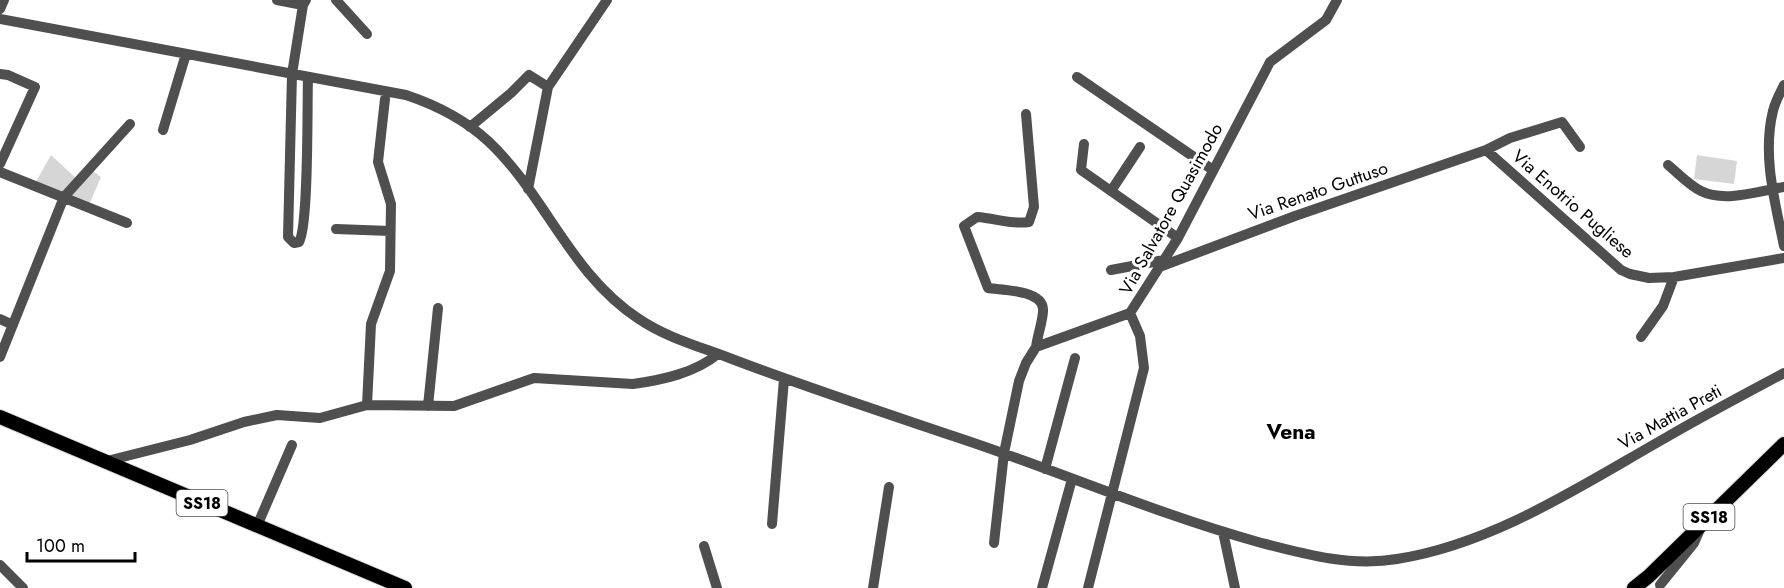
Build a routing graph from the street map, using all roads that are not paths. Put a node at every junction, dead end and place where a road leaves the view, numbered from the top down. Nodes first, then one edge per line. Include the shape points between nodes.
1 (4, 0) edge
2 (278, 0) edge
3 (336, 0) edge
4 (607, 0) edge
5 (1337, 0) edge
6 (304, 3) edge
7 (0, 9) edge
8 (0, 19) edge
9 (367, 34) dead end
10 (186, 54) junction
11 (0, 74) edge
12 (292, 74) junction
13 (308, 77) junction
14 (1077, 77) dead end
15 (1784, 85) edge
16 (548, 87) junction
17 (385, 99) dead end
18 (1026, 114) dead end
19 (130, 123) dead end
20 (470, 127) junction
21 (163, 130) dead end
22 (1084, 144) dead end
23 (1140, 147) dead end
24 (1580, 147) dead end
25 (1486, 150) junction
26 (1668, 165) dead end
27 (1213, 170) junction
28 (1, 172) edge
29 (1784, 187) edge
30 (528, 189) junction
31 (1772, 189) junction
32 (1111, 191) junction
33 (64, 197) junction
34 (127, 223) dead end
35 (336, 229) dead end
36 (390, 231) junction
37 (1178, 238) junction
38 (1784, 246) edge
39 (1784, 258) edge
40 (1163, 263) junction
41 (1111, 270) dead end
42 (1674, 277) junction
43 (438, 308) dead end
44 (1130, 313) junction
45 (0, 320) edge
46 (13, 325) junction
47 (1641, 337) dead end
48 (1036, 348) junction
49 (718, 354) junction
50 (0, 357) edge
51 (1075, 358) dead end
52 (1784, 374) edge
53 (784, 379) junction
54 (367, 405) junction
55 (428, 406) junction
56 (0, 417) edge
57 (1784, 444) edge
58 (292, 445) dead end
59 (1004, 453) junction
60 (102, 462) junction
61 (1045, 469) junction
62 (1072, 479) junction
63 (889, 488) dead end
64 (1111, 494) junction
65 (772, 524) dead end
66 (1702, 524) junction
67 (257, 526) junction
68 (1223, 532) junction
69 (994, 543) dead end
70 (704, 546) dead end
71 (0, 565) edge
72 (1660, 585) dead end
73 (23, 588) edge
74 (405, 588) edge
75 (717, 588) edge
76 (873, 588) edge
77 (1042, 588) edge
78 (1088, 588) edge
79 (1235, 588) edge
80 (1634, 588) edge

1 - 7 street
2 - 6 street
3 - 9 street
4 - 16 street
5 - 27 street, Via Salvatore Quasimodo via 1326,20 1270,62
6 - 12 street
8 - 10 street, Via Mattia Preti
10 - 12 street, Via Mattia Preti
10 - 21 street
11 - 28 street via 35,87
12 - 13 street, Via Mattia Preti
12 - 13 street via 288,237 294,243 302,237
13 - 20 street, Via Mattia Preti via 406,95 429,103
14 - 27 street
15 - 31 street via 1773,110 1768,153
16 - 20 street via 529,75
16 - 30 street
17 - 36 street via 378,162 391,204
18 - 48 street via 1034,207 1029,222 1016,224 977,217 964,226 988,288 1025,293 1039,300 1043,308
19 - 33 street
20 - 30 street, Via Mattia Preti via 502,156
22 - 32 street via 1081,170
23 - 32 street
24 - 25 street, Via Renato Guttuso via 1562,122 1509,138
25 - 40 street, Via Renato Guttuso
25 - 42 street, Via Enotrio Pugliese via 1621,270 1649,278
26 - 31 street via 1707,193 1728,196
27 - 37 street, Via Salvatore Quasimodo
28 - 33 street
29 - 31 street
30 - 49 street, Via Mattia Preti via 592,279 615,300 659,331
31 - 38 street
32 - 37 street
33 - 34 street
33 - 46 street
35 - 36 street
36 - 54 street via 390,271 370,324
37 - 40 street, Via Salvatore Quasimodo
39 - 42 street, Via Enotrio Pugliese
40 - 41 street, Via Renato Guttuso
40 - 44 street, Via Salvatore Quasimodo
42 - 47 street via 1663,306
43 - 55 street
44 - 48 street, Via Salvatore Quasimodo
44 - 64 street via 1140,336 1144,368
45 - 46 street
46 - 50 street
48 - 59 street via 1019,381
49 - 53 street, Via Mattia Preti
49 - 55 street via 705,365 649,382 534,378 454,406
51 - 61 street
52 - 68 street, Via Mattia Preti via 1574,491 1461,544 1395,560 1356,561 1314,557
53 - 59 street, Via Mattia Preti
53 - 65 street
54 - 55 street
54 - 60 street via 320,418 266,417
56 - 60 main road, SS18
57 - 66 main road, SS18
58 - 67 street
59 - 61 street, Via Mattia Preti
59 - 69 street
60 - 67 main road, SS18
61 - 62 street, Via Mattia Preti
62 - 64 street, Via Mattia Preti
62 - 77 street
63 - 76 street
64 - 68 street, Via Mattia Preti
64 - 78 street
66 - 72 street via 1694,543
66 - 80 main road, SS18
67 - 74 main road, SS18
68 - 79 street
70 - 75 street
71 - 73 street

